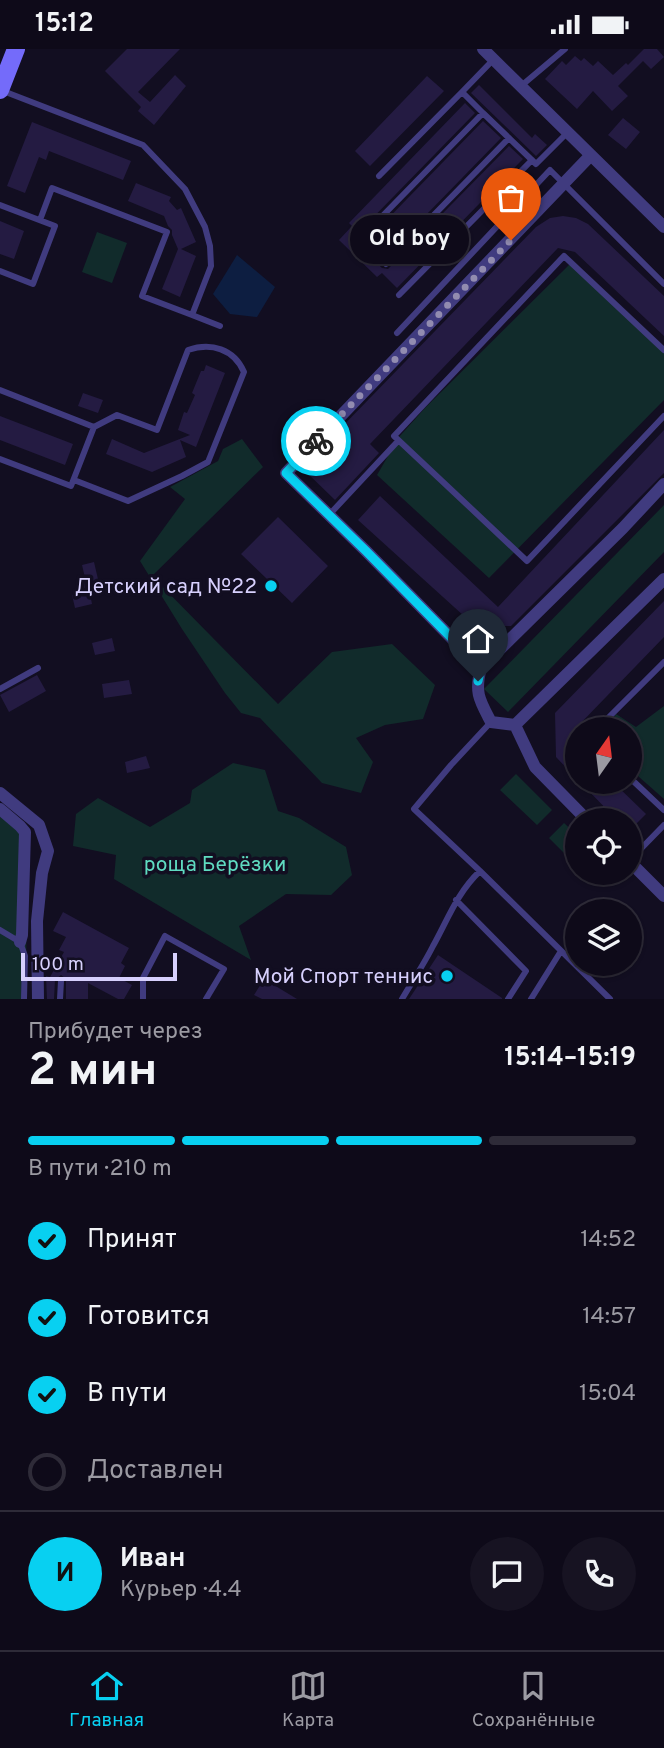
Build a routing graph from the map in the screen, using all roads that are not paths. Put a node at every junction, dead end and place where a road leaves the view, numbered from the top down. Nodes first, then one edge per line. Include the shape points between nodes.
1 (16, 49) edge
2 (483, 49) edge
3 (565, 49) edge
4 (494, 59) junction
5 (521, 86) junction
6 (0, 90) edge
7 (462, 92) junction
8 (483, 113) junction
9 (567, 132) junction
10 (509, 138) junction
11 (591, 155) junction
12 (532, 160) junction
13 (379, 176) dead end
14 (564, 184) junction
15 (0, 205) edge
16 (40, 220) junction
17 (664, 227) edge
18 (0, 271) edge
19 (664, 284) edge
20 (399, 295) dead end
21 (505, 304) dead end
22 (512, 311) junction
23 (192, 315) junction
24 (220, 325) dead end
25 (397, 333) dead end
26 (664, 350) edge
27 (0, 390) edge
28 (664, 416) edge
29 (94, 426) junction
30 (398, 441) junction
31 (624, 457) junction
32 (0, 459) edge
33 (632, 464) dead end
34 (74, 480) junction
35 (659, 486) edge
36 (329, 515) junction
37 (664, 579) edge
38 (664, 662) edge
39 (38, 668) dead end
40 (481, 668) junction
41 (0, 689) edge
42 (609, 717) edge
43 (491, 722) junction
44 (515, 725) junction
45 (642, 789) edge
46 (0, 793) edge
47 (575, 808) edge
48 (0, 809) edge
49 (664, 810) edge
50 (664, 825) edge
51 (642, 848) edge
52 (480, 871) junction
53 (642, 873) edge
54 (664, 895) edge
55 (456, 900) junction
56 (0, 930) edge
57 (20, 942) junction
58 (561, 951) junction
59 (61, 981) dead end
60 (24, 999) edge
61 (38, 999) edge
62 (60, 999) edge
63 (143, 999) edge
64 (206, 999) edge
65 (402, 999) edge
66 (508, 999) edge
67 (531, 999) edge
68 (610, 999) edge

1 - 6 street
2 - 4 street
3 - 5 lane
4 - 5 street
4 - 7 lane
5 - 9 street
6 - 23 lane via 142,145 185,189 210,246 211,266
7 - 8 lane
7 - 13 lane
8 - 10 lane
8 - 10 lane via 360,239 386,264
9 - 11 street
9 - 12 lane via 536,164
10 - 12 lane
11 - 14 street
11 - 17 street
12 - 20 lane
14 - 19 lane
14 - 25 lane via 550,170
14 - 36 street via 479,280 286,473
15 - 16 lane
16 - 18 lane via 55,226 33,284
16 - 23 lane via 52,188 167,232 142,296
21 - 22 lane
22 - 26 lane via 564,256
22 - 30 lane via 394,436
23 - 24 lane
27 - 29 lane
28 - 31 lane
29 - 34 lane
29 - 34 lane via 117,415 157,431 188,350 203,346 220,349 234,357 244,372 208,461 128,501
30 - 31 lane via 527,561
30 - 36 lane
31 - 33 lane
32 - 34 lane via 72,486
35 - 40 street via 624,528
36 - 40 street
37 - 44 street
38 - 42 lane
39 - 41 lane
40 - 43 street via 479,700
43 - 44 street
43 - 52 lane via 414,809
44 - 47 street via 535,767
45 - 49 lane
46 - 61 street via 39,825 48,851 37,921
48 - 57 street via 25,832
50 - 51 lane
52 - 55 lane
52 - 58 lane
53 - 54 street
55 - 65 lane
55 - 66 lane via 526,971
56 - 57 lane
57 - 60 lane
58 - 67 lane
58 - 68 lane
59 - 62 lane
63 - 64 lane via 143,978 165,936 223,969

